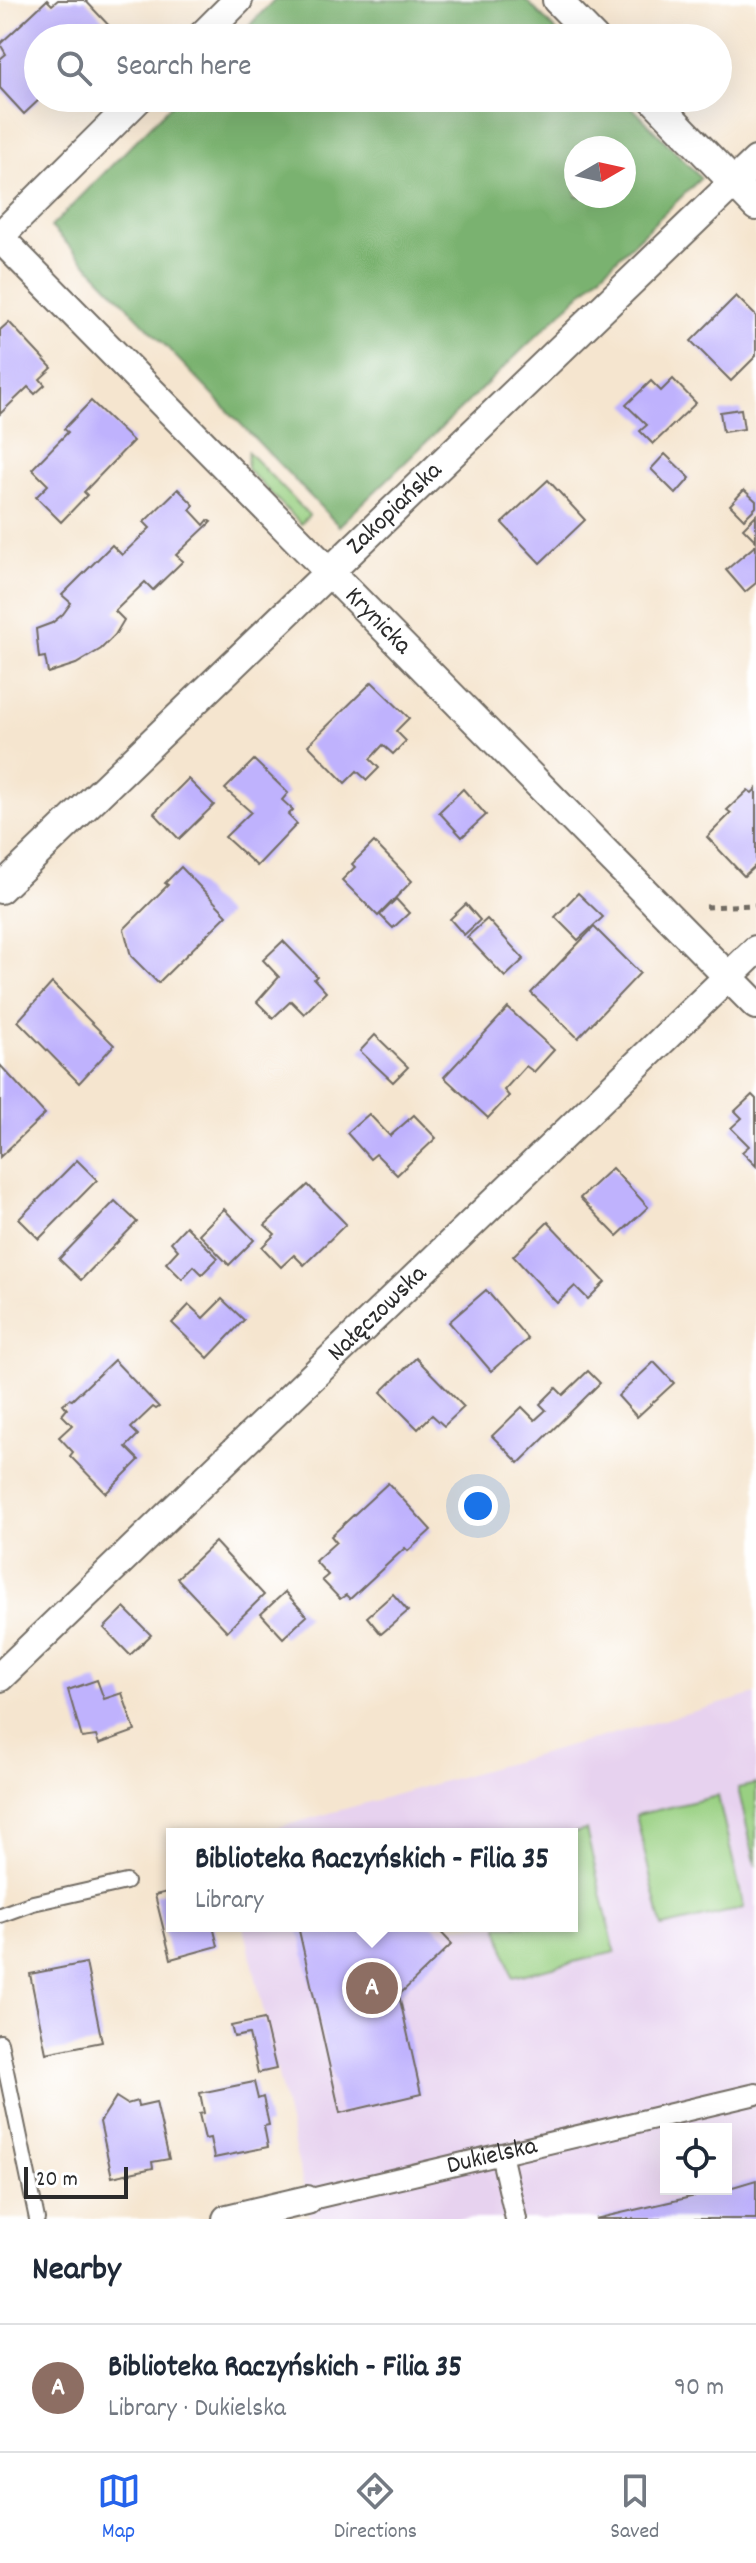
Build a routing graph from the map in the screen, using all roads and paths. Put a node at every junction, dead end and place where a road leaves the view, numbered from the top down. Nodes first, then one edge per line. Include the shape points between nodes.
1 (238, 0) edge
2 (557, 0) edge
3 (214, 24) edge
4 (580, 24) edge
5 (125, 112) edge
6 (666, 112) edge
7 (756, 161) edge
8 (735, 183) junction
9 (756, 206) edge
10 (0, 237) edge
11 (330, 573) junction
12 (0, 889) edge
13 (756, 905) edge
14 (706, 907) dead end
15 (756, 950) edge
16 (729, 977) junction
17 (756, 1005) edge
18 (0, 1677) edge
19 (126, 1882) dead end
20 (0, 1915) edge
21 (0, 2042) edge
22 (756, 2094) edge
23 (501, 2154) junction
24 (307, 2200) joint
25 (37, 2219) edge
26 (227, 2219) edge
27 (516, 2219) edge

1 - 3 street
2 - 4 street
5 - 10 street
6 - 8 street
7 - 8 street, Zakopiańska
8 - 9 street
8 - 11 street, Zakopiańska
10 - 11 street, Krynicka
11 - 12 street, Zakopiańska
11 - 16 street, Krynicka
13 - 14 path
15 - 16 street, Nałęczowska
16 - 17 street, Krynicka
16 - 18 street, Nałęczowska
19 - 20 lane
21 - 25 lane
22 - 23 street, Dukielska
23 - 24 street, Dukielska
23 - 27 street
24 - 26 street, Dukielska

